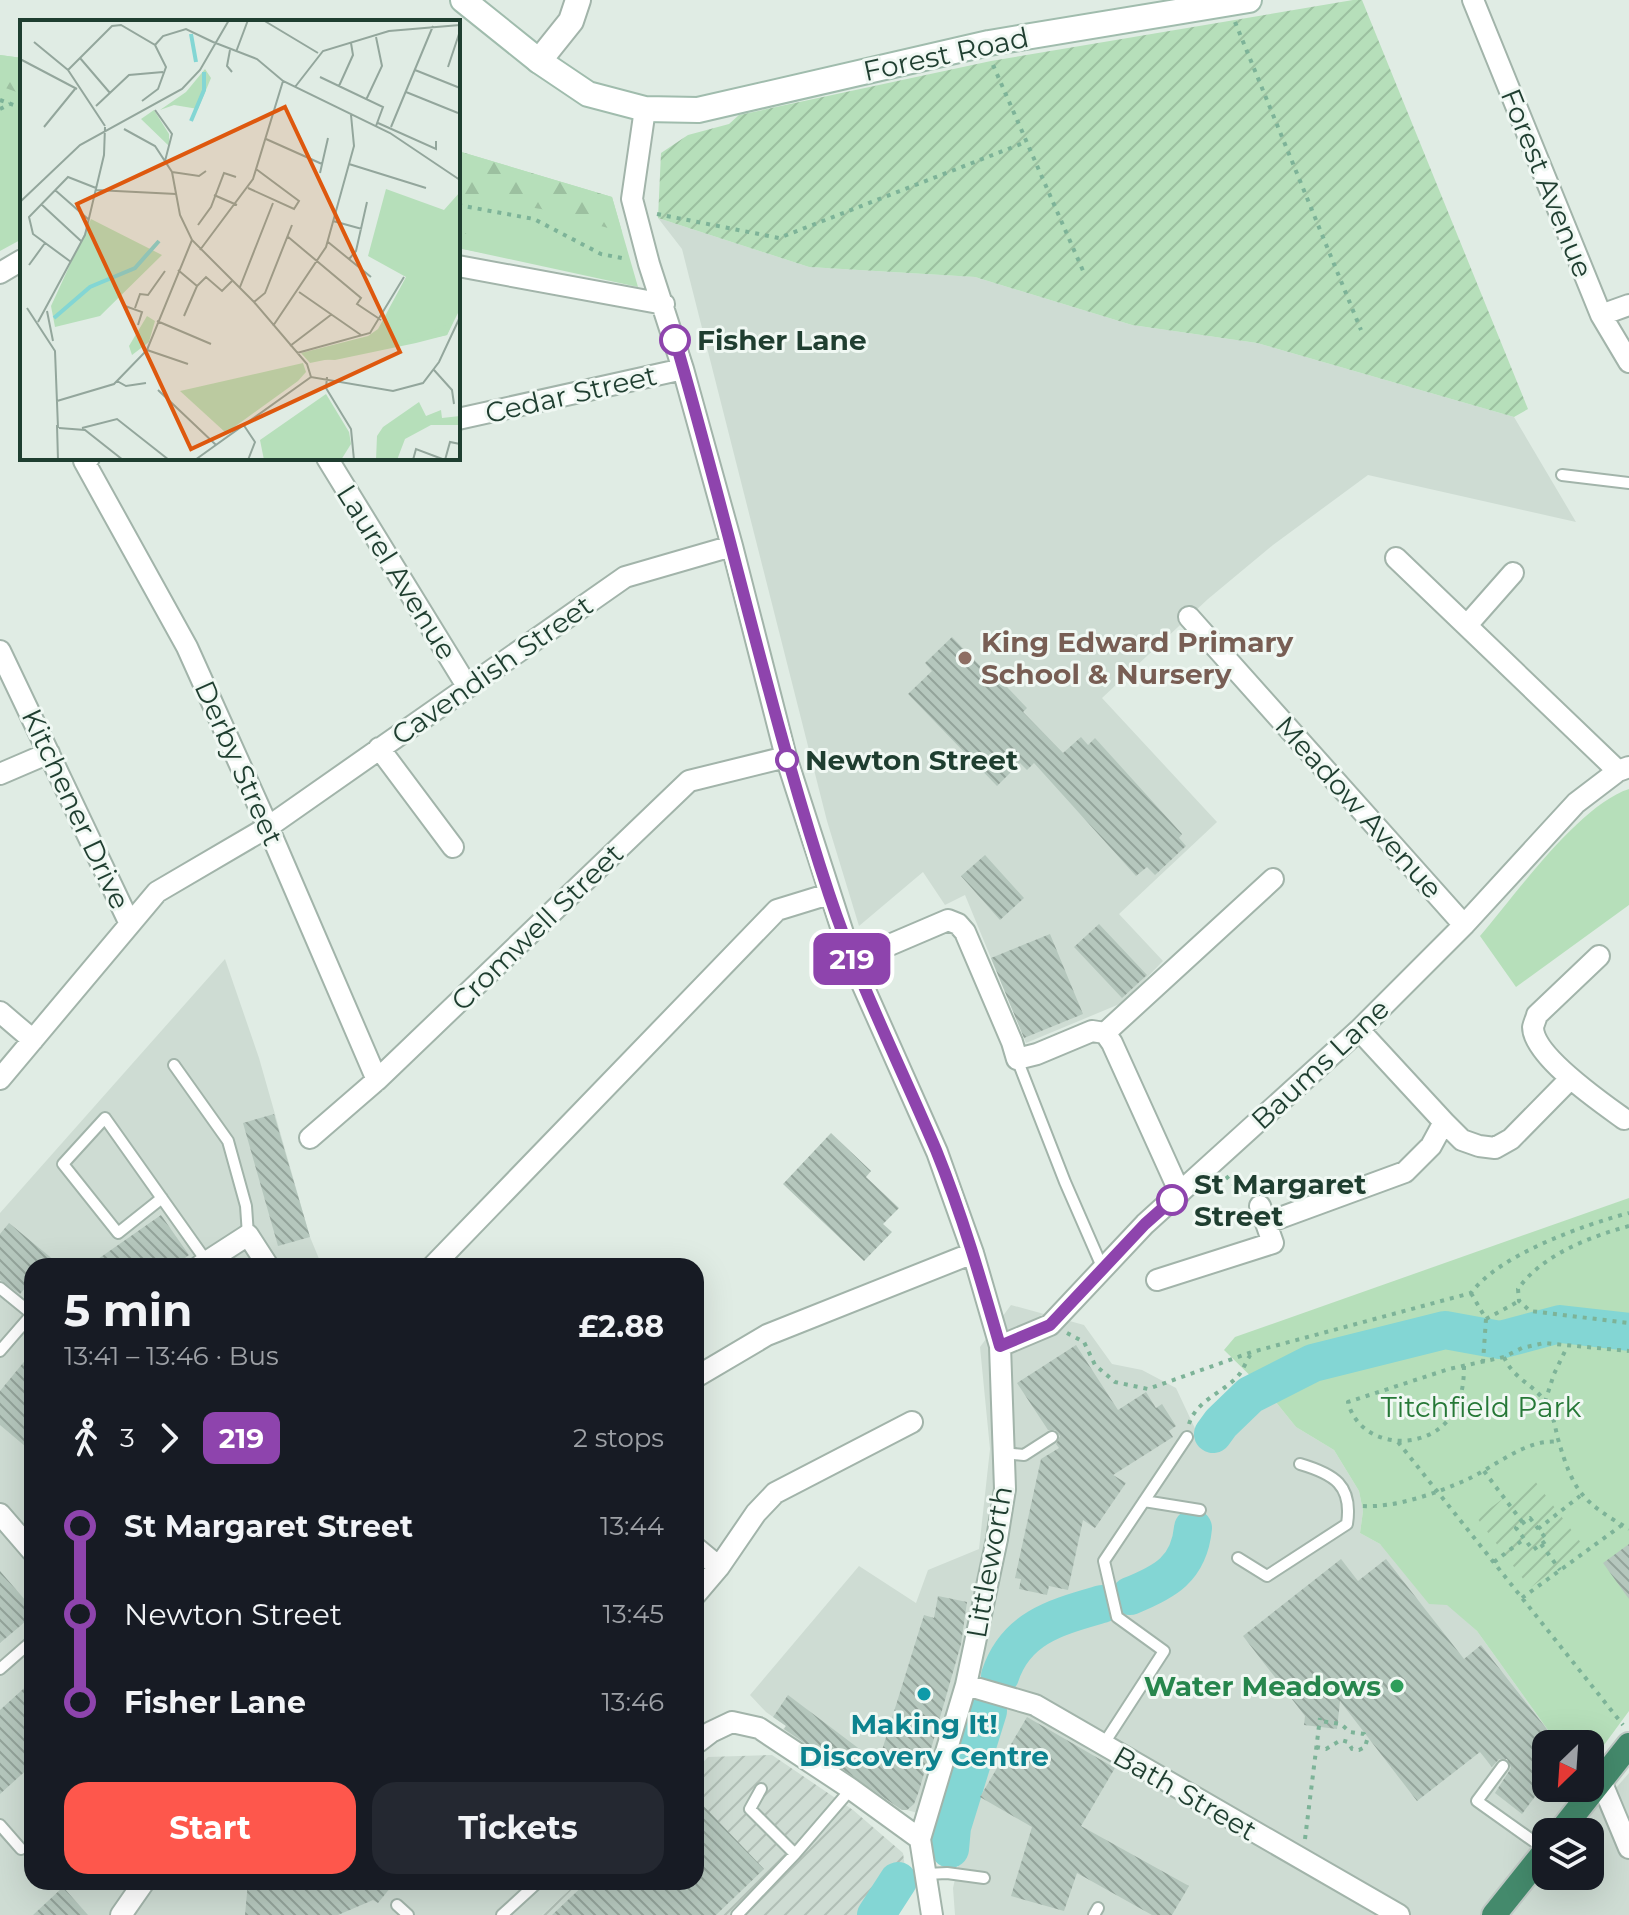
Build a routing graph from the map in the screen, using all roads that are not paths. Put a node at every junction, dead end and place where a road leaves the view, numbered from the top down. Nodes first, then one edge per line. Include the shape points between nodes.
1 (463, 0) edge
2 (578, 0) edge
3 (1473, 0) edge
4 (1231, 3) edge
5 (539, 61) junction
6 (645, 109) junction
7 (20, 261) edge
8 (460, 266) edge
9 (0, 273) edge
10 (664, 304) junction
11 (1629, 305) edge
12 (1601, 315) junction
13 (1629, 362) edge
14 (683, 369) junction
15 (460, 419) edge
16 (86, 460) edge
17 (328, 460) edge
18 (1562, 475) dead end
19 (1629, 483) edge
20 (732, 546) junction
21 (1396, 558) dead end
22 (1513, 573) dead end
23 (1189, 617) dead end
24 (1468, 624) junction
25 (0, 651) edge
26 (467, 686) junction
27 (379, 748) junction
28 (49, 753) junction
29 (786, 757) junction
30 (1623, 769) edge
31 (0, 774) edge
32 (268, 827) junction
33 (453, 847) dead end
34 (1273, 879) dead end
35 (829, 894) junction
36 (130, 924) junction
37 (1464, 925) junction
38 (1599, 956) dead end
39 (852, 961) junction
40 (0, 1012) edge
41 (1359, 1030) junction
42 (1105, 1033) junction
43 (33, 1040) junction
44 (1017, 1059) junction
45 (174, 1065) dead end
46 (0, 1079) edge
47 (377, 1080) junction
48 (1569, 1080) junction
49 (1624, 1119) dead end
50 (1444, 1122) junction
51 (310, 1138) dead end
52 (1180, 1193) junction
53 (162, 1198) junction
54 (248, 1235) junction
55 (973, 1253) junction
56 (200, 1258) edge
57 (213, 1258) edge
58 (263, 1258) edge
59 (441, 1258) edge
60 (1103, 1269) junction
61 (1157, 1280) dead end
62 (0, 1288) edge
63 (24, 1308) edge
64 (24, 1323) edge
65 (1000, 1346) junction
66 (0, 1351) edge
67 (704, 1372) edge
68 (912, 1422) dead end
69 (1052, 1437) dead end
70 (1187, 1437) road end
71 (1004, 1453) junction
72 (1300, 1464) dead end
73 (1144, 1501) junction
74 (1200, 1510) dead end
75 (0, 1514) edge
76 (24, 1542) edge
77 (704, 1555) edge
78 (1238, 1558) dead end
79 (719, 1567) junction
80 (704, 1585) edge
81 (24, 1648) edge
82 (0, 1669) edge
83 (966, 1685) junction
84 (704, 1739) edge
85 (1103, 1745) junction
86 (1629, 1745) edge
87 (1503, 1766) dead end
88 (1604, 1777) edge
89 (1604, 1788) edge
90 (761, 1789) dead end
91 (851, 1789) junction
92 (1584, 1802) edge
93 (1571, 1818) edge
94 (0, 1825) edge
95 (920, 1839) junction
96 (1532, 1840) edge
97 (1629, 1848) edge
98 (21, 1849) dead end
99 (795, 1854) junction
100 (1532, 1868) edge
101 (926, 1874) junction
102 (984, 1878) dead end
103 (138, 1890) edge
104 (526, 1890) edge
105 (397, 1905) dead end
106 (121, 1915) edge
107 (408, 1915) edge
108 (502, 1915) edge
109 (737, 1915) edge
110 (932, 1915) edge
111 (1399, 1915) edge
112 (1494, 1915) edge

1 - 5 main road, Forest Road
2 - 5 main road via 571,21
3 - 12 street, Forest Avenue
4 - 6 main road, Forest Road via 989,43 698,110
5 - 6 main road, Forest Road via 588,94
6 - 10 street, Littleworth via 632,199
7 - 9 street
8 - 10 street
10 - 14 street, Littleworth
11 - 12 street
12 - 13 street, Forest Avenue
14 - 15 street, Cedar Street
14 - 20 street, Littleworth
16 - 32 street, Derby Street via 187,647
17 - 26 street, Laurel Avenue
18 - 19 lane
20 - 26 street, Cavendish Street via 625,577
20 - 29 street, Littleworth
21 - 24 street
22 - 24 street
23 - 37 street, Meadow Avenue
24 - 30 street
25 - 28 street, Kitchener Drive
26 - 27 street, Cavendish Street
27 - 32 street, Cavendish Street
27 - 33 street
28 - 31 street
28 - 36 street, Kitchener Drive
29 - 35 street, Littleworth
29 - 47 street, Cromwell Street via 689,781
30 - 37 street, Baums Lane via 1576,803
32 - 36 street, Cavendish Street via 157,892
32 - 47 street, Derby Street
34 - 42 street
35 - 39 street, Littleworth
35 - 59 street via 777,910
36 - 43 street, Cavendish Street
37 - 41 street, Baums Lane
38 - 48 street via 1537,1015 1533,1026 1537,1040
39 - 44 street via 939,922 958,924
39 - 55 street, Littleworth via 937,1152
40 - 43 street
41 - 50 street
41 - 52 street, Baums Lane
42 - 44 street via 1092,1031
42 - 52 street
43 - 46 street, Cavendish Street
44 - 60 lane
45 - 54 lane via 228,1141 246,1206
47 - 51 street, Cromwell Street
48 - 49 street
48 - 50 street via 1511,1139 1495,1148 1462,1140
50 - 61 street via 1431,1146 1405,1172 1263,1214 1273,1243
52 - 60 street, Baums Lane
53 - 53 lane via 105,1118 63,1164 118,1233
53 - 56 lane
54 - 57 street
54 - 58 street
55 - 65 street, Littleworth
55 - 67 street via 767,1335
60 - 65 street, Baums Lane via 1050,1325
62 - 63 lane
64 - 66 lane
65 - 71 street, Littleworth
68 - 79 street via 775,1493
69 - 71 lane via 1024,1455
70 - 73 lane
71 - 83 street, Littleworth via 997,1539
72 - 78 lane via 1326,1472 1341,1486 1350,1506 1347,1524 1267,1576
73 - 74 lane
73 - 85 lane via 1104,1561 1117,1617 1164,1651
75 - 76 street
77 - 79 street
79 - 80 street
81 - 82 lane
83 - 85 street, Bath Street via 1035,1705
83 - 95 street, Littleworth
84 - 91 street via 732,1722 759,1728
85 - 111 street, Bath Street
86 - 88 highway
87 - 96 lane via 1477,1801
89 - 97 street
90 - 99 lane via 750,1809
91 - 95 street
91 - 99 lane
92 - 93 highway
94 - 98 lane
95 - 101 street, Littleworth
99 - 109 lane
100 - 112 highway
101 - 102 lane
101 - 110 street, Littleworth
103 - 106 street
104 - 108 lane
105 - 107 lane

